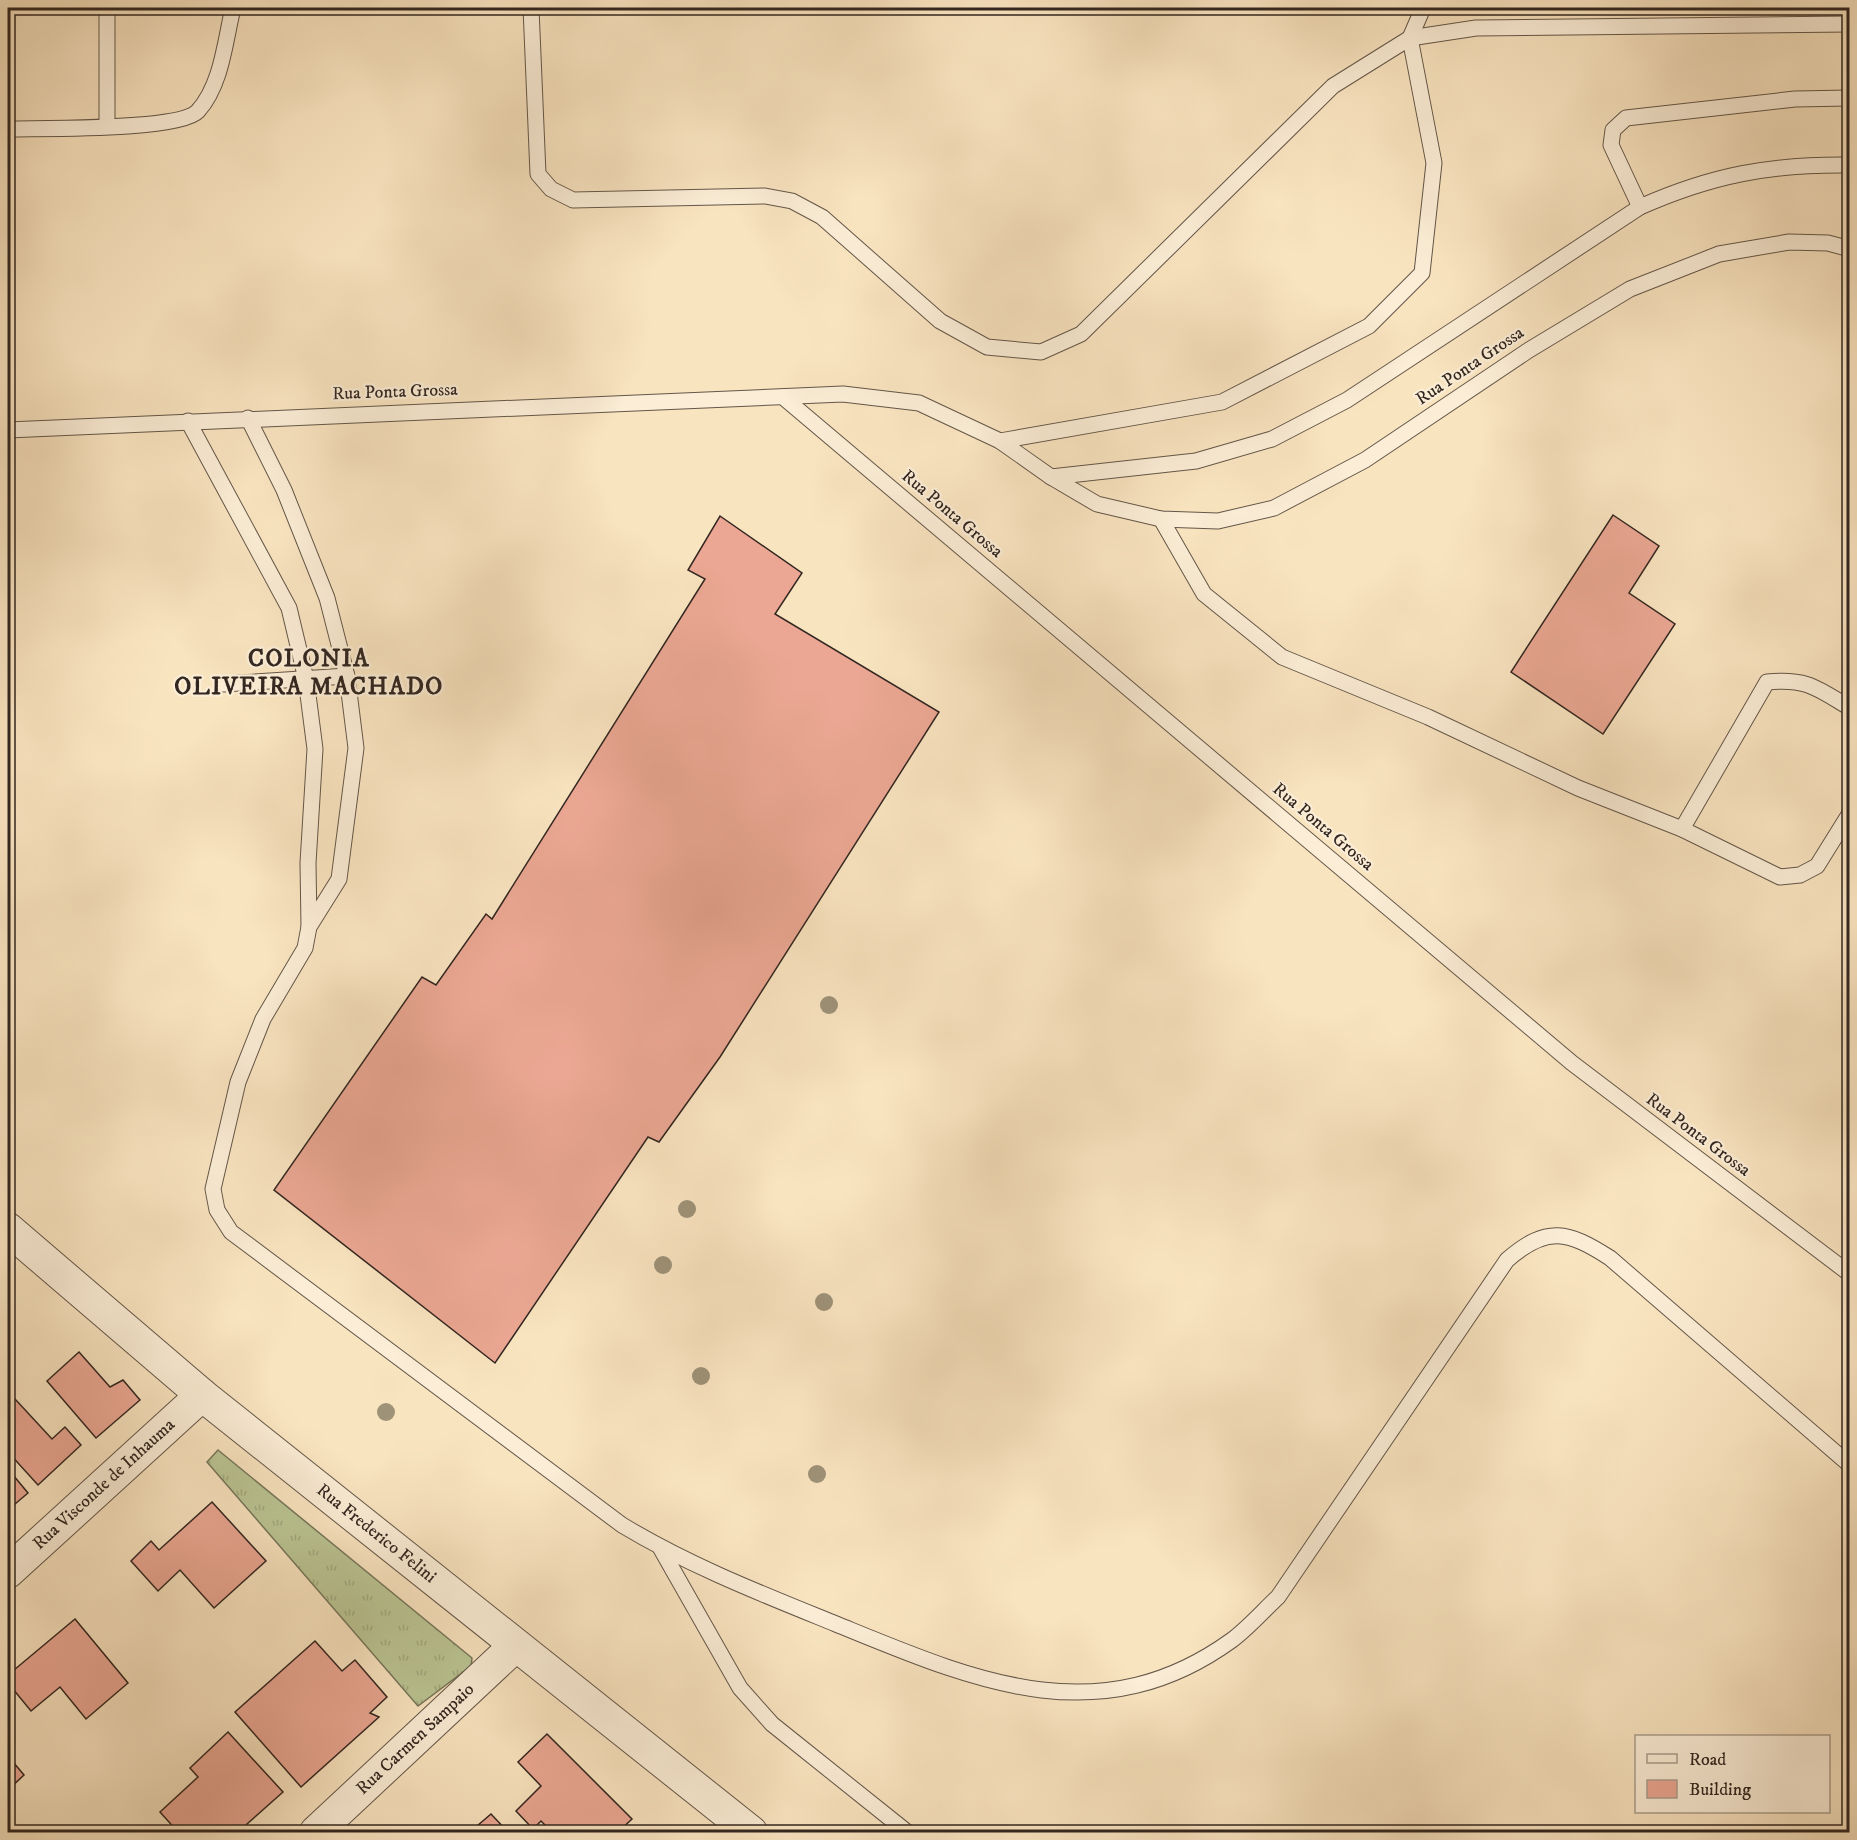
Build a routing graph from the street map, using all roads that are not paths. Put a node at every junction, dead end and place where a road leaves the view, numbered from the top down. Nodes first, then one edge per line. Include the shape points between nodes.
1 (107, 8) edge
2 (233, 8) edge
3 (531, 8) edge
4 (1423, 8) edge
5 (1850, 24) edge
6 (1410, 38) junction
7 (1850, 98) edge
8 (107, 126) junction
9 (8, 129) edge
10 (1850, 165) edge
11 (1640, 207) junction
12 (1850, 249) edge
13 (783, 397) junction
14 (248, 418) junction
15 (188, 421) junction
16 (8, 430) edge
17 (1000, 441) junction
18 (1051, 477) junction
19 (1161, 519) junction
20 (347, 676) junction
21 (306, 678) junction
22 (224, 684) dead end
23 (1850, 708) edge
24 (1850, 813) edge
25 (1682, 829) junction
26 (309, 927) junction
27 (8, 1229) edge
28 (1850, 1274) edge
29 (202, 1395) junction
30 (1850, 1465) edge
31 (661, 1549) junction
32 (8, 1572) edge
33 (515, 1646) junction
34 (316, 1833) edge
35 (751, 1833) edge
36 (907, 1833) edge

1 - 8 lane
2 - 8 lane via 214,88 197,113 164,124
3 - 6 lane via 538,174 551,189 573,200 765,196 792,201 822,217 940,321 987,347 1041,352 1081,334 1333,86
4 - 6 lane
5 - 6 lane via 1476,28
6 - 17 lane via 1434,163 1422,273 1369,326 1222,402
7 - 11 lane via 1795,99 1626,118 1613,130 1611,145
8 - 9 lane
10 - 11 lane via 1796,164 1727,175
11 - 18 lane via 1347,400 1272,439 1196,461
12 - 19 lane, Rua Ponta Grossa via 1828,243 1789,242 1719,254 1630,289 1529,350 1365,460 1274,508 1218,521
13 - 14 lane, Rua Ponta Grossa
13 - 17 lane, Rua Ponta Grossa via 843,394 919,403
13 - 28 lane, Rua Ponta Grossa via 1572,1063
14 - 15 lane, Rua Ponta Grossa
14 - 20 lane via 313,559
15 - 16 lane, Rua Ponta Grossa
15 - 21 lane via 289,608
17 - 18 lane, Rua Ponta Grossa
18 - 19 lane, Rua Ponta Grossa via 1097,504
19 - 25 lane via 1204,594 1282,657 1428,717 1578,788
20 - 21 lane
20 - 26 lane via 356,748 339,879
21 - 22 lane
21 - 26 lane via 315,749 308,863
23 - 25 lane via 1809,683 1767,682
24 - 25 lane via 1816,866 1800,875 1780,877
26 - 31 lane via 305,948 263,1019 238,1082 213,1189 218,1210 231,1232 588,1500
27 - 29 street, Rua Frederico Felini
29 - 32 street, Rua Visconde de Inhauma
29 - 33 street, Rua Frederico Felini
30 - 31 lane via 1610,1258 1581,1240 1555,1234 1526,1243 1507,1260 1278,1597 1233,1640 1180,1671 1121,1689 1065,1694 999,1684 935,1665
31 - 36 lane via 721,1658 771,1724
33 - 34 street, Rua Carmen Sampaio
33 - 35 street, Rua Frederico Felini

